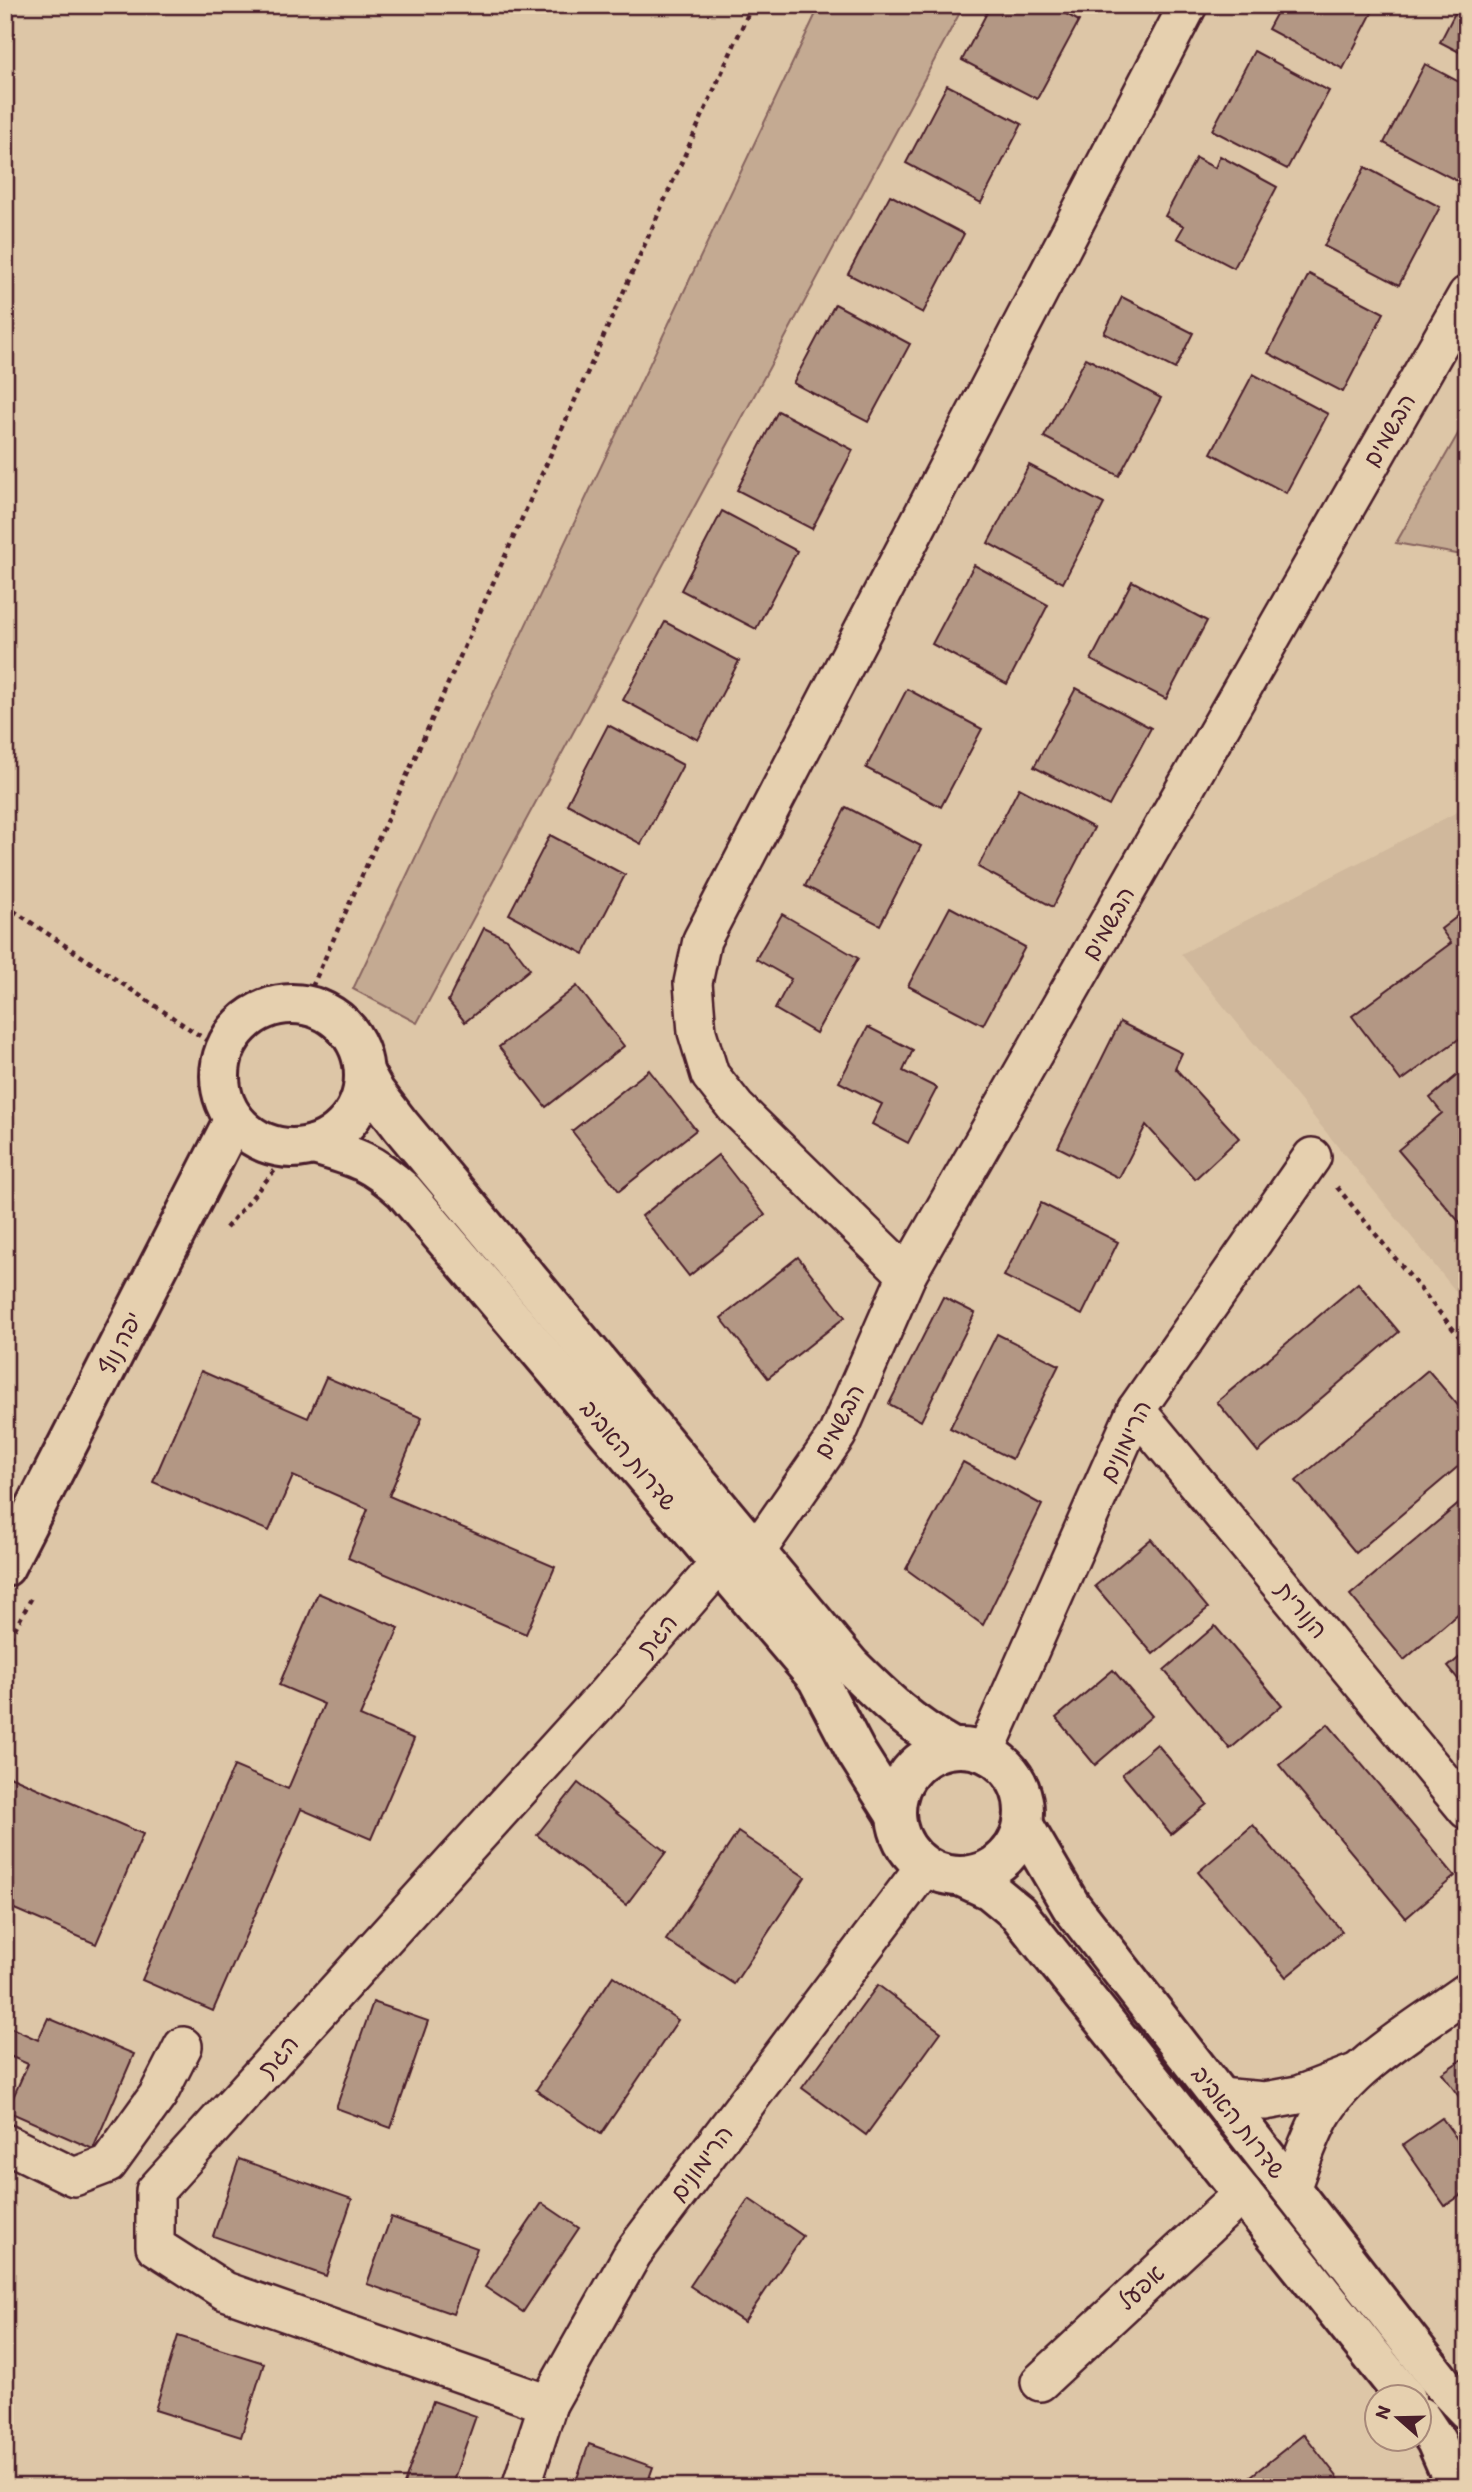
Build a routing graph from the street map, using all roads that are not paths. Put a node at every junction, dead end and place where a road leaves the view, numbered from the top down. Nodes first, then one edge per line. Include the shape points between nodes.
1 (1188, 5) edge
2 (1467, 295) edge
3 (365, 1074) junction
4 (234, 1119) junction
5 (314, 1145) junction
6 (1312, 1157) road end
7 (907, 1275) junction
8 (1136, 1410) junction
9 (738, 1557) junction
10 (5, 1567) edge
11 (969, 1750) junction
12 (1467, 1810) edge
13 (895, 1814) junction
14 (1023, 1824) junction
15 (925, 1866) junction
16 (962, 1877) junction
17 (1467, 1992) edge
18 (183, 2046) dead end
19 (1356, 2073) junction
20 (1219, 2097) junction
21 (5, 2143) edge
22 (1291, 2189) junction
23 (1243, 2193) junction
24 (1040, 2382) dead end
25 (1395, 2384) edge
26 (548, 2404) junction
27 (1467, 2410) edge
28 (1434, 2438) edge
29 (521, 2487) edge
30 (1456, 2487) edge

1 - 7 street via 700,951 693,983 697,1032 710,1076
2 - 7 street, הבשמים
3 - 4 street via 360,1049 347,1028 328,1013 304,1004 279,1005 256,1014 236,1030 224,1052 220,1077
3 - 5 street via 361,1099 351,1119
3 - 9 street, שדרות האביב
4 - 5 street via 270,1146
4 - 10 street, יפה נוף
5 - 9 street, שדרות האביב via 359,1158 404,1191
6 - 8 street, הרימונים
7 - 9 street, הבשמים via 837,1435
8 - 11 street, הרימונים
8 - 12 street, הנורית
9 - 11 street, שדרות האביב via 893,1709 923,1732
9 - 13 street, שדרות האביב via 817,1678
9 - 26 street, הגת via 608,1692 155,2191 155,2246 225,2291
11 - 13 street via 942,1749 923,1758 898,1793
11 - 14 street via 1004,1764 1024,1802
13 - 15 street via 910,1854
14 - 16 street via 1001,1862
14 - 20 street, שדרות האביב via 1071,1906
15 - 16 street
15 - 26 street, הרימונים via 633,2253
16 - 23 street, שדרות האביב via 990,1890 1018,1913
17 - 19 street
18 - 21 street via 158,2095 108,2164 74,2177
19 - 20 street via 1298,2095 1265,2101
19 - 22 street via 1321,2116
20 - 22 street, שדרות האביב
22 - 27 street, שדרות האביב
23 - 24 street, אפעל
23 - 25 street, שדרות האביב
26 - 29 street, הרימונים
28 - 30 street

